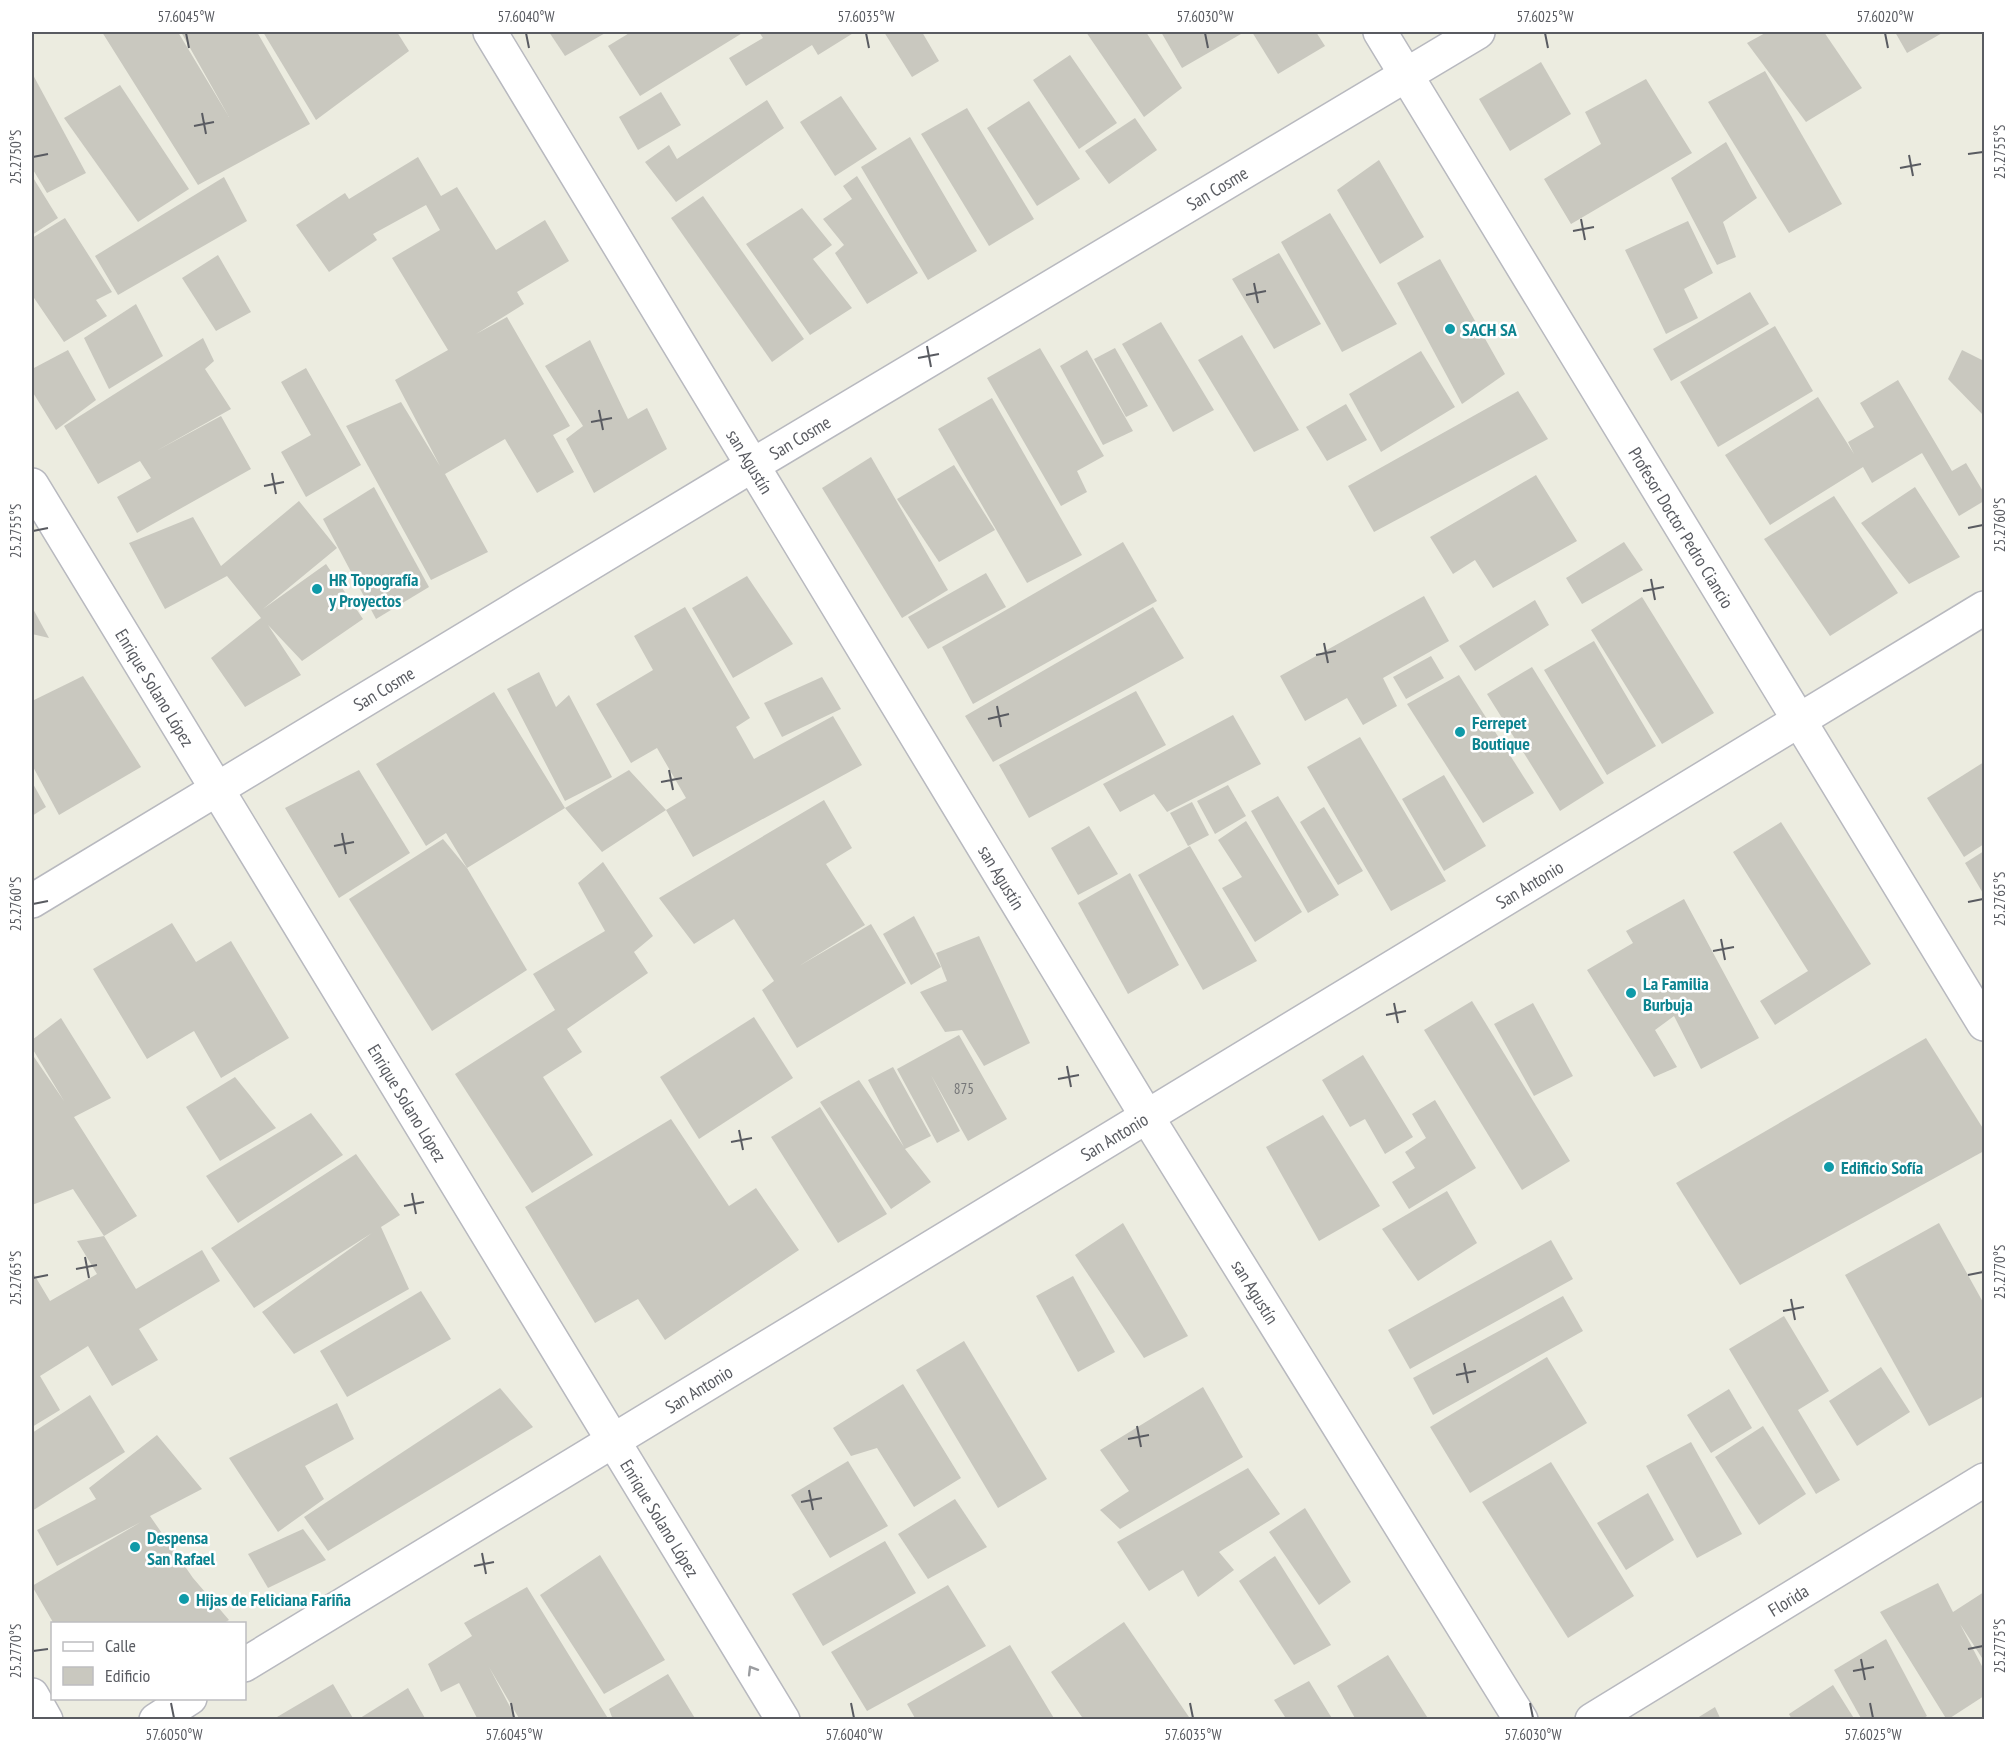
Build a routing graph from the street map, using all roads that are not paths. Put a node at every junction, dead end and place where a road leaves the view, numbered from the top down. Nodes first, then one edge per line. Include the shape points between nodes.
1 (490, 32) edge
2 (1380, 32) edge
3 (1478, 32) edge
4 (1407, 75) junction
5 (753, 465) junction
6 (32, 485) edge
7 (1984, 608) edge
8 (1799, 719) junction
9 (215, 790) junction
10 (32, 901) edge
11 (1984, 1024) edge
12 (1146, 1115) junction
13 (613, 1439) junction
14 (1984, 1480) edge
15 (246, 1664) edge
16 (32, 1695) edge
17 (187, 1700) edge
18 (46, 1719) edge
19 (156, 1719) edge
20 (783, 1719) edge
21 (1521, 1719) edge
22 (1592, 1719) edge

1 - 5 street, san Agustín
2 - 4 street, Profesor Doctor Pedro Ciancio
3 - 4 street, San Cosme
4 - 5 street, San Cosme
4 - 8 street, Profesor Doctor Pedro Ciancio
5 - 9 street, San Cosme
5 - 12 street, san Agustín
6 - 9 street, Enrique Solano López
7 - 8 street, San Antonio
8 - 11 street, Profesor Doctor Pedro Ciancio
8 - 12 street, San Antonio
9 - 10 street, San Cosme
9 - 13 street, Enrique Solano López
12 - 13 street, San Antonio
12 - 21 street, san Agustín
13 - 15 street, San Antonio
20 -> 13 street, Enrique Solano López
14 - 22 street, Florida
16 - 18 street
17 - 19 street

